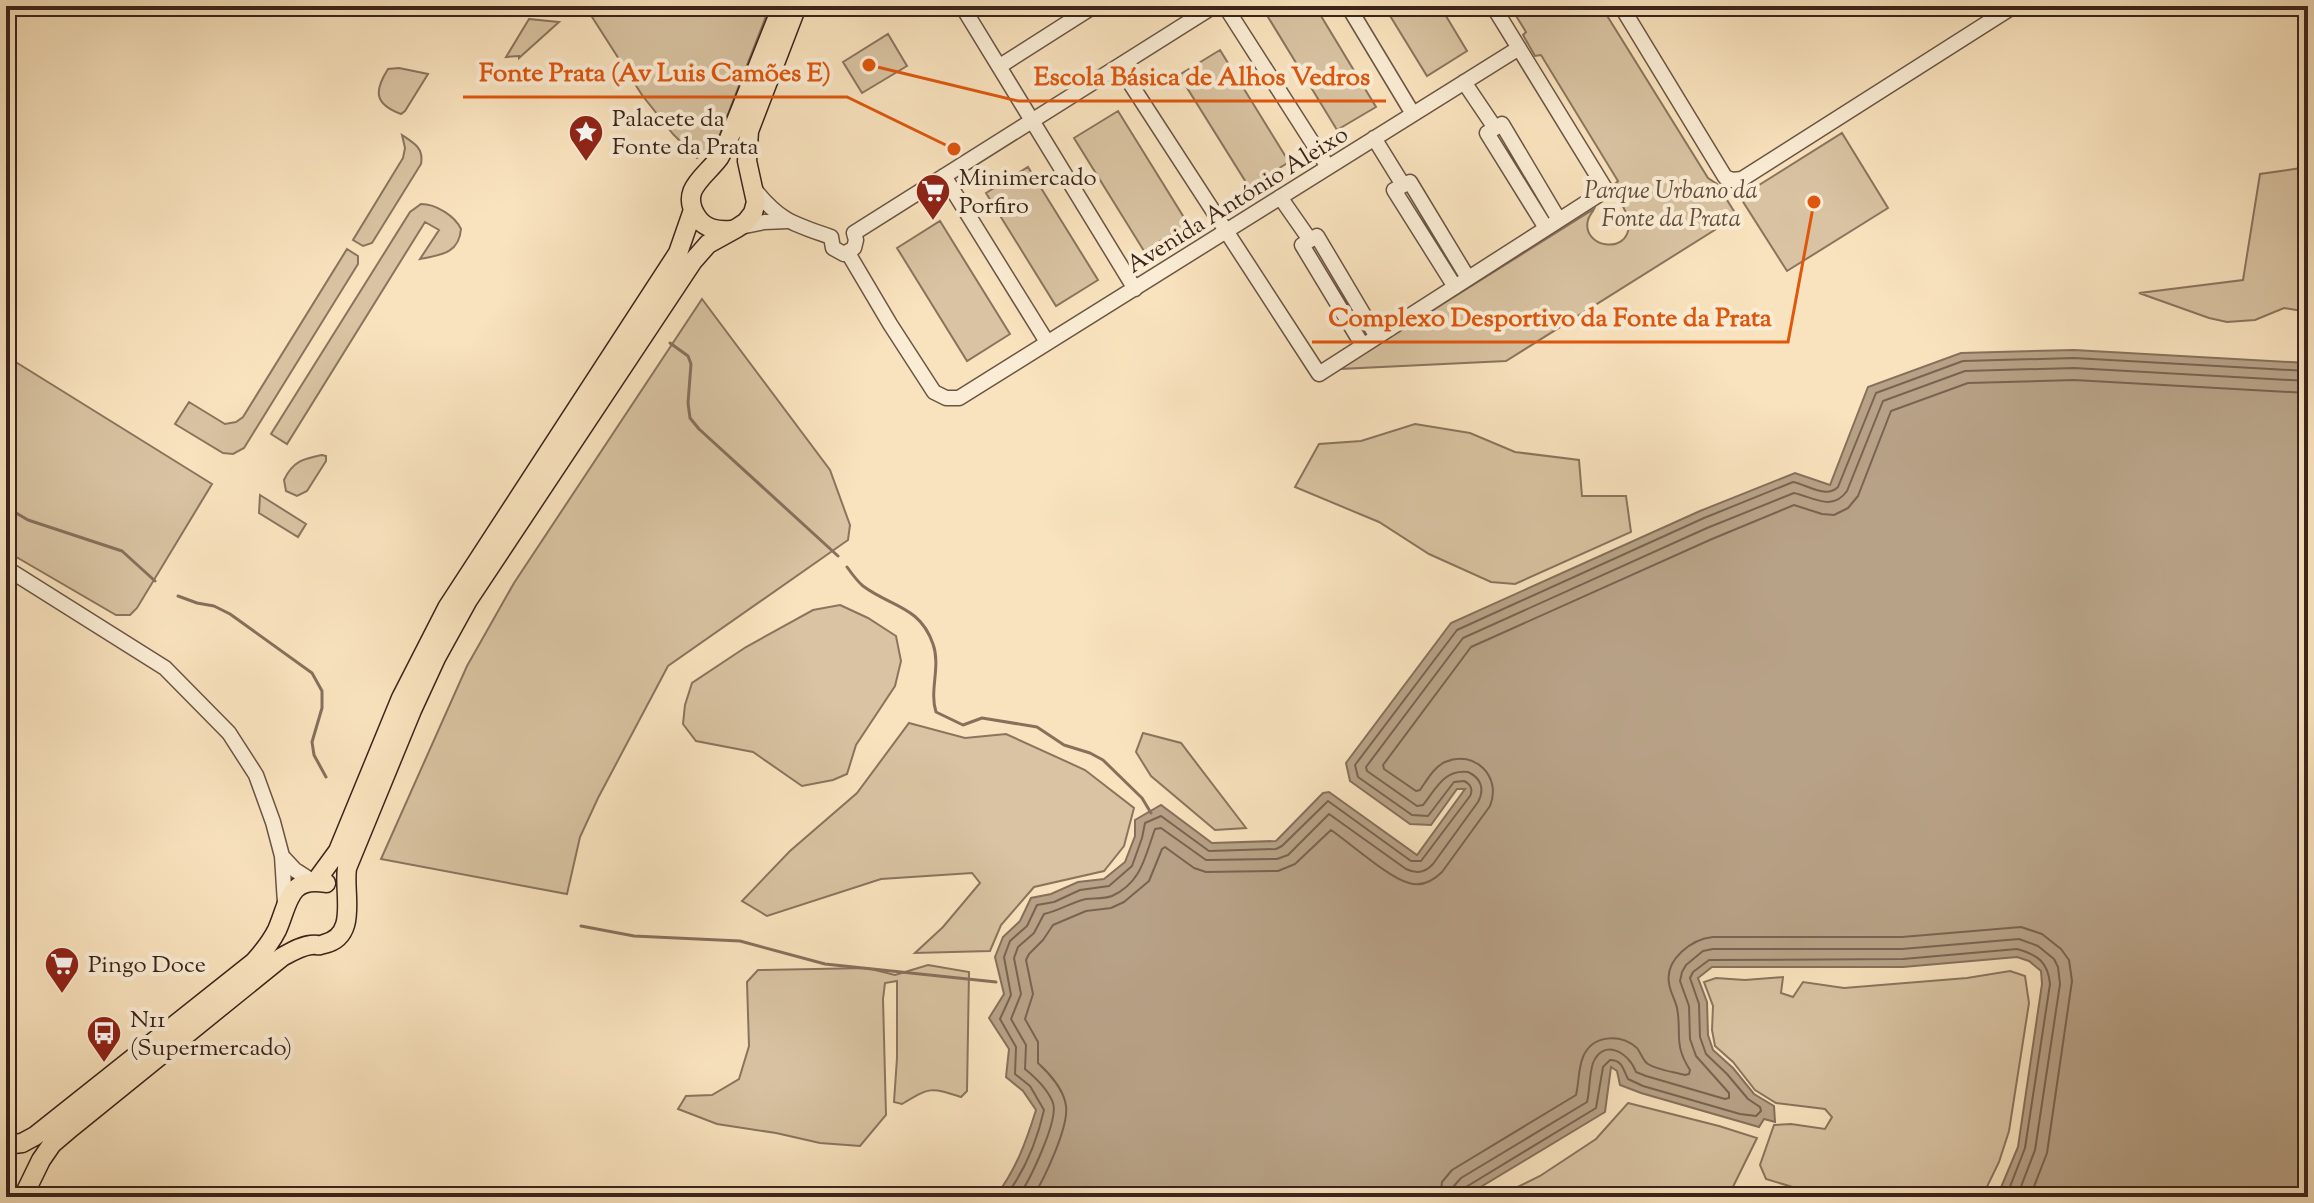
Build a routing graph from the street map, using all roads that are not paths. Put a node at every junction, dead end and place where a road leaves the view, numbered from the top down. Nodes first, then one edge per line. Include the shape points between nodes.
1 (782, 6) edge
2 (797, 6) edge
3 (962, 6) edge
4 (1094, 6) edge
5 (1214, 6) edge
6 (1225, 6) edge
7 (1348, 6) edge
8 (1493, 6) edge
9 (1621, 6) edge
10 (2014, 6) edge
11 (1519, 48) junction
12 (1000, 66) junction
13 (1119, 66) junction
14 (1464, 82) junction
15 (1413, 114) junction
16 (1032, 120) junction
17 (1495, 128) junction
18 (1374, 138) junction
19 (1328, 167) junction
20 (708, 171) junction
21 (944, 176) junction
22 (1403, 185) junction
23 (753, 186) junction
24 (1280, 197) junction
25 (693, 210) junction
26 (1559, 220) junction
27 (787, 221) junction
28 (1546, 228) junction
29 (734, 229) junction
30 (1227, 230) junction
31 (854, 233) junction
32 (831, 237) junction
33 (1310, 240) junction
34 (848, 253) junction
35 (1468, 278) junction
36 (1455, 287) junction
37 (1135, 289) junction
38 (1377, 337) junction
39 (1047, 342) junction
40 (1363, 346) junction
41 (6, 568) edge
42 (282, 856) junction
43 (314, 881) junction
44 (347, 904) junction
45 (285, 909) junction
46 (310, 945) junction
47 (6, 1145) edge
48 (27, 1192) edge

1 - 20 main road via 728,141
2 - 23 main road via 749,131 747,161
3 - 12 street
4 - 12 street
5 - 13 street
6 - 19 street
7 - 15 street
8 - 11 street
9 - 10 street via 1725,177 1732,180 1742,179
11 - 14 street, Avenida António Aleixo
11 - 26 street via 1606,190
12 - 16 street
13 - 16 street
13 - 30 street
14 - 15 street, Avenida António Aleixo
14 - 17 street
15 - 18 street, Avenida António Aleixo
16 - 21 street
16 - 37 street
17 - 26 street via 1502,124
17 - 28 street via 1487,133
18 - 19 street, Avenida António Aleixo
18 - 22 street
19 - 24 street, Avenida António Aleixo
20 - 23 main road via 727,167 745,175
20 - 25 main road via 696,181
21 - 31 street
21 - 39 street
22 - 35 street via 1410,182
22 - 36 street via 1394,190
23 - 27 street
23 - 29 main road via 753,213
24 - 30 street, Avenida António Aleixo
24 - 33 street
25 - 29 main road via 708,227
25 - 43 main road via 678,253 447,608 401,698 338,851
26 - 28 street
27 - 29 street
27 - 32 street
28 - 35 street
29 - 44 main road via 708,244 681,277 468,600 412,710 347,868
30 - 37 street, Avenida António Aleixo
30 - 40 street via 1319,374
31 - 32 street via 839,229
31 - 34 street via 856,244
32 - 34 street via 836,251
33 - 38 street via 1317,236
33 - 40 street via 1302,245
34 - 39 street, Avenida António Aleixo via 939,396 959,398
35 - 36 street
36 - 38 street
37 - 39 street, Avenida António Aleixo
38 - 40 street
41 - 42 street via 165,668 193,695 229,733 256,775
42 - 43 street
42 - 45 street
43 - 44 main road via 335,887
43 - 45 main road via 296,888
44 - 46 main road via 340,935
45 - 46 main road via 291,934
45 - 47 main road via 254,962 35,1136
46 - 48 main road via 282,957 64,1133 41,1160
47 - 48 main road via 27,1163

